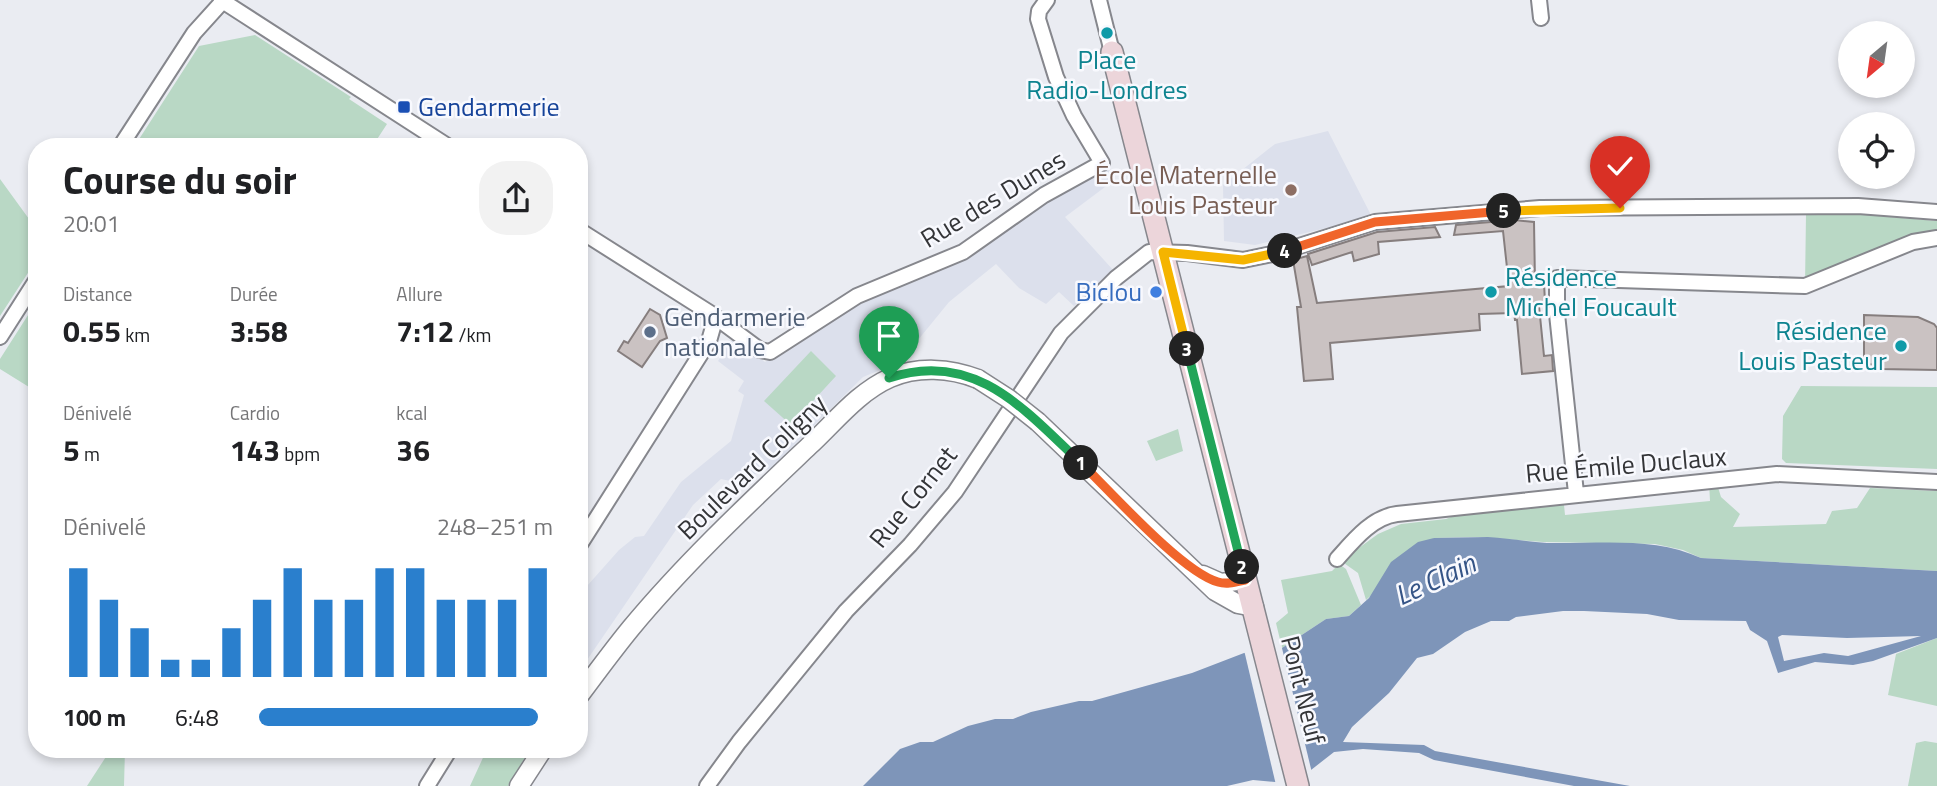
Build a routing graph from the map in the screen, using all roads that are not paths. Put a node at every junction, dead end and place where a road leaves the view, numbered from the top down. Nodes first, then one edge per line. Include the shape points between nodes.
1 (1047, 0) edge
2 (1099, 0) edge
3 (1539, 0) edge
4 (221, 1) edge
5 (1541, 18) dead end
6 (1112, 51) joint
7 (126, 138) edge
8 (435, 138) edge
9 (1937, 212) edge
10 (588, 236) edge
11 (1937, 238) edge
12 (1163, 252) junction
13 (28, 293) edge
14 (715, 320) junction
15 (0, 337) edge
16 (1937, 482) edge
17 (1576, 493) junction
18 (588, 532) edge
19 (1337, 559) dead end
20 (1191, 568) junction
21 (1245, 580) junction
22 (1257, 617) junction
23 (588, 684) edge
24 (444, 758) edge
25 (537, 758) edge
26 (427, 786) edge
27 (519, 786) edge
28 (706, 786) edge
29 (1298, 786) edge

1 - 14 street, Rue des Dunes via 1038,19 1056,77 1102,163 1044,195 962,252 857,296 769,352
2 - 6 street
3 - 5 street
4 - 7 street via 194,33
4 - 8 street
6 - 12 main road, Pont Neuf
9 - 12 street via 1858,206 1540,208 1375,222 1243,260
10 - 14 street
11 - 17 street via 1913,242 1805,286 1557,278
12 - 21 main road, Pont Neuf
12 - 28 street, Rue Cornet via 1144,255 1061,333 955,492 846,611
13 - 15 street
14 - 18 street via 709,341
16 - 17 street, Rue Émile Duclaux via 1777,474
17 - 19 street, Rue Émile Duclaux via 1384,516
20 - 21 street, Boulevard Coligny via 1221,583
20 - 22 street, Boulevard Coligny via 1222,597
20 - 23 street, Boulevard Coligny, bridge via 1009,399 978,379 952,371 920,370 889,378 865,393 662,593
21 - 22 main road, Pont Neuf
22 - 29 main road, Pont Neuf
24 - 26 street
25 - 27 street

